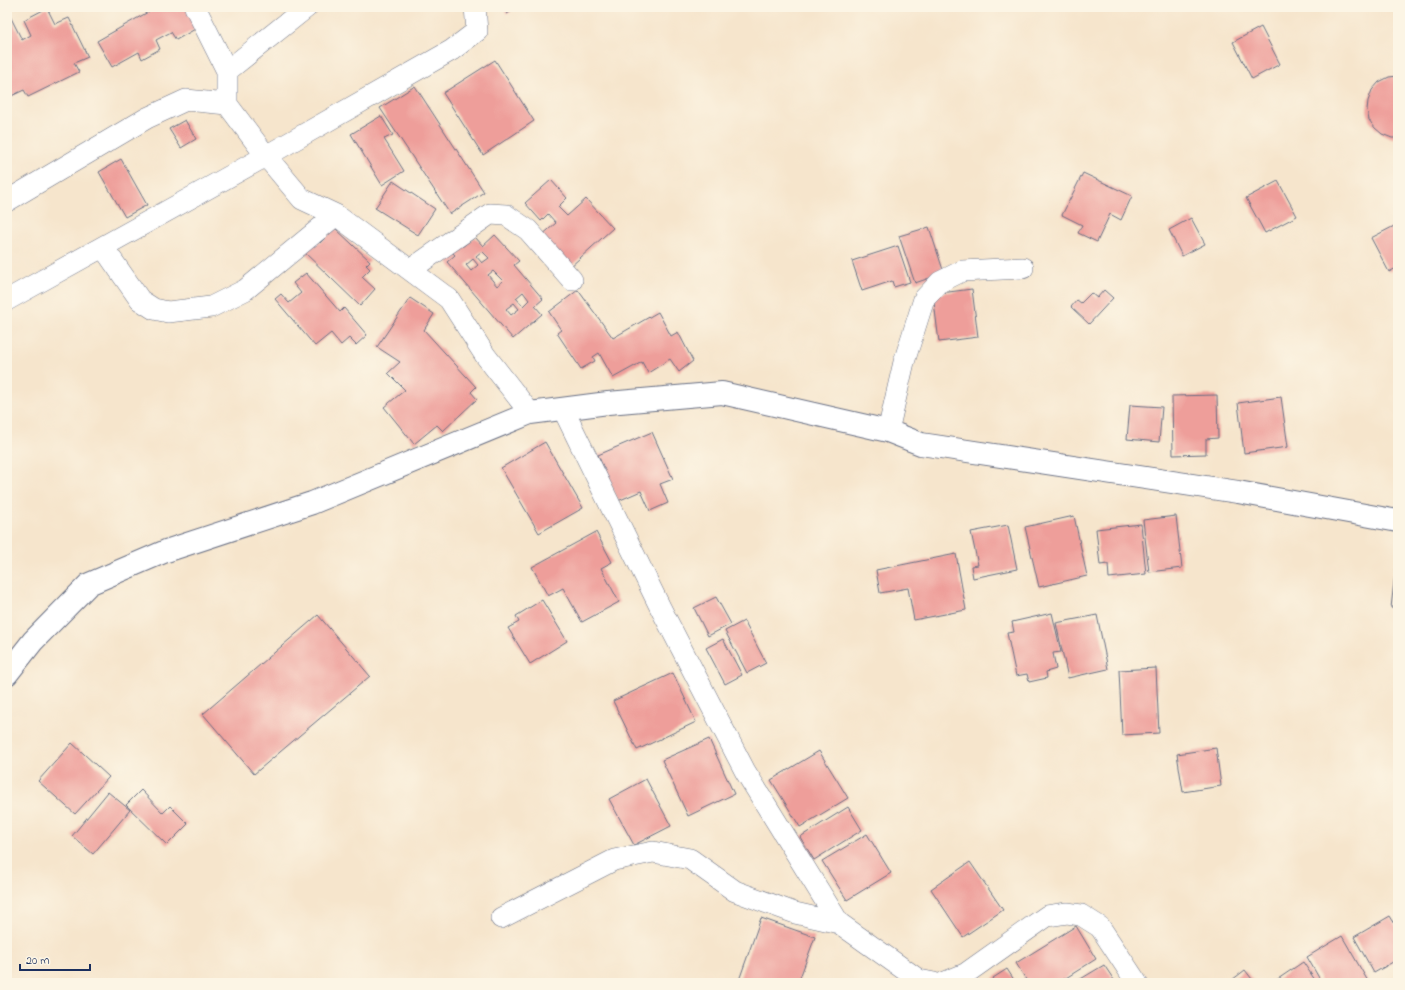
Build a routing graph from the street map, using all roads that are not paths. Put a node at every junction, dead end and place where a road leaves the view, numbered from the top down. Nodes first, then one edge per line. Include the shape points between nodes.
1 (307, 7) edge
2 (475, 7) edge
3 (200, 8) edge
4 (227, 71) junction
5 (227, 104) junction
6 (266, 156) junction
7 (7, 201) edge
8 (336, 215) junction
9 (103, 247) junction
10 (1023, 268) dead end
11 (410, 270) junction
12 (572, 280) dead end
13 (7, 300) edge
14 (563, 409) junction
15 (530, 413) junction
16 (888, 431) junction
17 (1398, 522) edge
18 (7, 674) edge
19 (501, 918) dead end
20 (839, 923) junction
21 (934, 983) edge
22 (943, 983) edge
23 (1137, 983) edge

1 - 4 street
2 - 6 street via 477,31 452,50
3 - 4 street
4 - 5 street
5 - 6 street
5 - 7 street via 186,100 147,118
6 - 8 street via 302,199
6 - 9 street
8 - 9 street via 245,290 211,307 168,312 154,309 140,300
8 - 11 street
9 - 13 street
10 - 16 street via 962,271 940,282 924,299 904,362
11 - 12 street via 490,214 506,215 528,230
11 - 15 street via 449,299 485,355
14 - 15 main road
14 - 16 main road via 722,393
14 - 20 street via 661,609 745,772
15 - 18 main road via 312,503 166,551 89,584 33,641
16 - 17 main road via 920,444 1238,492
19 - 20 street via 614,860 654,852 690,859 735,891 795,913
20 - 21 street via 919,980
22 - 23 street via 965,974 1047,916 1067,913 1082,915 1100,927

